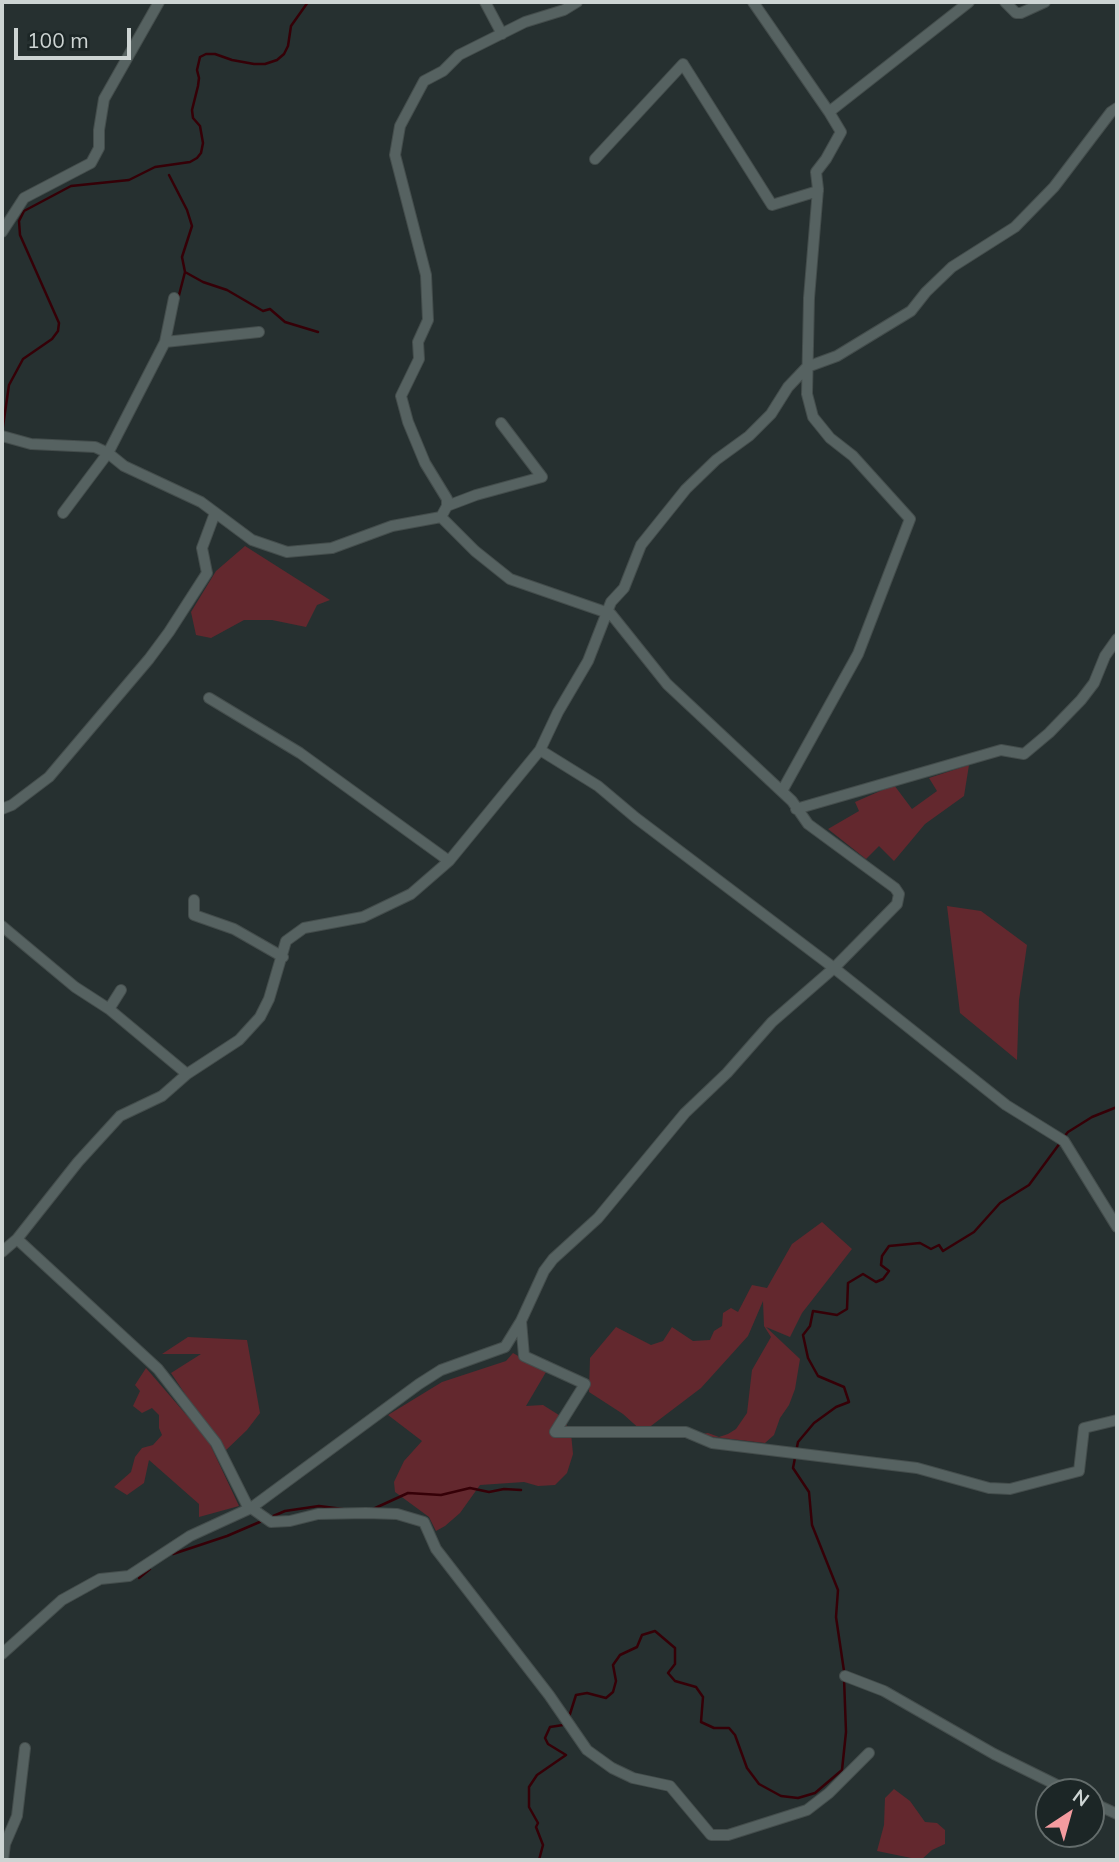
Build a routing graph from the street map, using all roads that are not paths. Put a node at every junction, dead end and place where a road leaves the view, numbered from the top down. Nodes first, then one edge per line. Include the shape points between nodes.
1 (159, 2) edge
2 (485, 2) edge
3 (577, 2) edge
4 (752, 2) edge
5 (969, 2) edge
6 (1005, 2) edge
7 (1045, 2) edge
8 (502, 34) junction
9 (1117, 108) edge
10 (828, 112) junction
11 (595, 159) dead end
12 (818, 191) junction
13 (2, 232) edge
14 (174, 298) dead end
15 (259, 332) dead end
16 (164, 342) junction
17 (807, 367) junction
18 (501, 424) dead end
19 (7, 438) edge
20 (108, 453) junction
21 (447, 506) junction
22 (63, 513) dead end
23 (215, 513) junction
24 (440, 517) junction
25 (606, 614) junction
26 (1117, 639) edge
27 (209, 698) dead end
28 (540, 750) junction
29 (782, 792) junction
30 (2, 809) edge
31 (796, 809) junction
32 (449, 861) junction
33 (194, 900) dead end
34 (2, 926) edge
35 (283, 957) junction
36 (834, 968) junction
37 (121, 990) dead end
38 (109, 1009) junction
39 (187, 1074) junction
40 (1117, 1227) edge
41 (17, 1239) junction
42 (2, 1252) edge
43 (521, 1321) junction
44 (1117, 1420) edge
45 (251, 1508) junction
46 (2, 1654) edge
47 (845, 1676) dead end
48 (25, 1748) dead end
49 (869, 1753) dead end
50 (1043, 1778) edge
51 (3, 1860) edge

1 - 13 street via 104,99 99,148 91,163 24,198
2 - 8 street
3 - 8 street
4 - 10 street
5 - 10 street
6 - 7 street via 1016,13
8 - 21 street via 459,55 424,81 400,126 395,155 426,275 428,320 418,342 419,359 401,396 412,433
9 - 17 street via 1054,187 1015,227 952,267 911,311 837,356
10 - 12 street via 841,132 816,173
11 - 12 street via 683,64 772,205
12 - 17 street
14 - 16 street
15 - 16 street
16 - 20 street
17 - 25 street via 771,414 716,460 641,545 624,588
17 - 29 street via 813,417 910,519 858,654
18 - 21 street via 542,477
19 - 20 street via 31,444 95,447
20 - 22 street
20 - 23 street via 124,466
21 - 24 street
23 - 24 street via 252,540 287,552 332,548 391,526
23 - 30 street via 202,548 206,573 149,660 49,777
24 - 25 street via 510,579
25 - 28 street via 588,661
25 - 29 street via 620,623 667,684
26 - 31 street via 1081,701 1024,754 1000,750
27 - 32 street via 300,753
28 - 32 street
28 - 36 street via 598,786
29 - 31 street
31 - 36 street via 814,829 899,894 897,904
32 - 35 street via 411,894 363,918 304,928 286,941
33 - 35 street via 194,915 234,929
34 - 38 street
35 - 39 street via 260,1017 239,1040
36 - 40 street via 1006,1105 1063,1141
36 - 43 street via 772,1022 685,1113 598,1218 553,1259
37 - 38 street
38 - 39 street
39 - 41 street via 162,1096 120,1116
41 - 42 street
41 - 45 street via 159,1369 216,1443
43 - 44 street via 524,1356 585,1384 555,1432 686,1432 712,1443 917,1468 989,1488 1010,1489 1079,1471 1084,1427
43 - 45 street via 505,1347 441,1370
45 - 46 street via 190,1536 129,1576 100,1579 62,1600
45 - 49 street via 271,1522 318,1514 366,1513 411,1516 424,1522 436,1549 587,1750 633,1778 670,1786 711,1835 728,1835 807,1810
47 - 50 street via 884,1691
48 - 51 street via 17,1816

